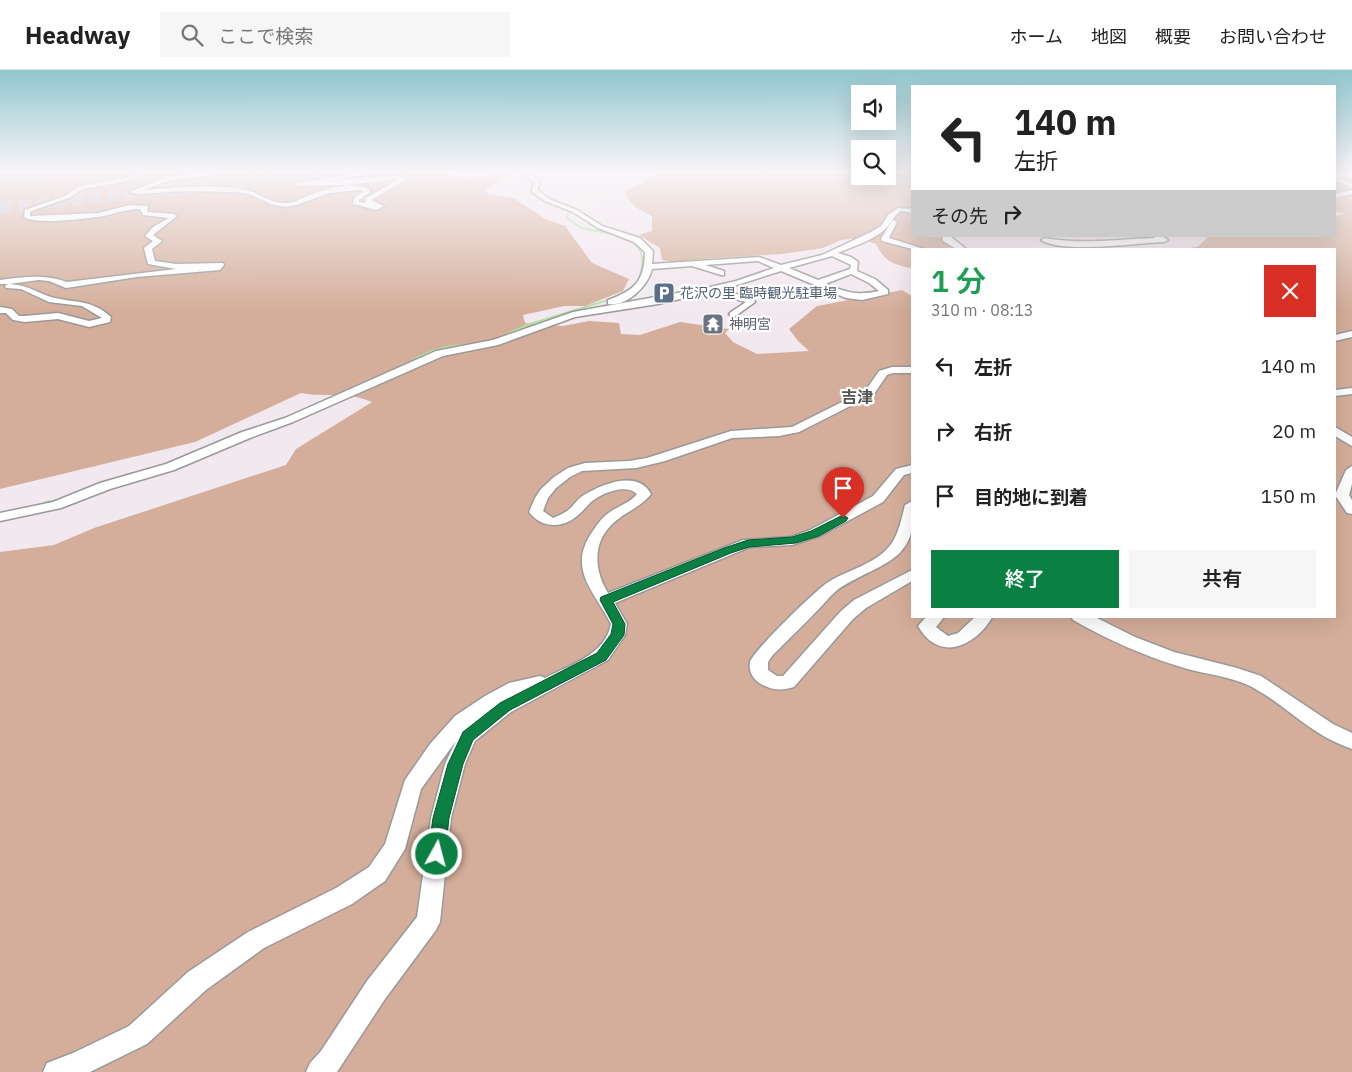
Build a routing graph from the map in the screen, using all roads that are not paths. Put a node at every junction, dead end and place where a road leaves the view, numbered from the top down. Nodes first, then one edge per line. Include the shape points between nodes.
1 (30, 218) edge
2 (51, 218) edge
3 (173, 218) edge
4 (585, 218) edge
5 (890, 218) edge
6 (892, 218) edge
7 (946, 237) edge
8 (1077, 237) edge
9 (1158, 237) edge
10 (1066, 246) edge
11 (916, 248) edge
12 (960, 248) edge
13 (834, 254) junction
14 (693, 264) junction
15 (648, 267) junction
16 (780, 269) junction
17 (853, 271) junction
18 (721, 273) dead end
19 (0, 282) edge
20 (820, 283) junction
21 (0, 287) edge
22 (710, 290) junction
23 (621, 297) junction
24 (638, 304) junction
25 (0, 310) edge
26 (586, 312) junction
27 (734, 314) dead end
28 (1352, 334) edge
29 (1336, 338) edge
30 (911, 370) edge
31 (1352, 391) edge
32 (1336, 392) edge
33 (1336, 432) edge
34 (1352, 442) edge
35 (911, 469) edge
36 (1352, 470) edge
37 (1352, 510) edge
38 (911, 511) edge
39 (0, 517) edge
40 (911, 576) edge
41 (606, 600) junction
42 (935, 618) edge
43 (984, 618) edge
44 (1084, 618) edge
45 (558, 679) junction
46 (1352, 741) edge
47 (56, 1072) edge
48 (319, 1072) edge

1 - 2 street
3 - 19 street via 153,229 149,236 158,241 148,248 151,262 158,266 220,265 217,268 66,285 39,278
4 - 15 street via 600,228 629,236 643,244 649,251
5 - 13 street via 874,234
6 - 11 street via 894,223 885,239
7 - 12 street
8 - 10 street via 1044,240
9 - 10 street via 1164,240
13 - 16 street
13 - 17 street via 852,261 855,264
14 - 15 street
14 - 16 street via 759,259
14 - 18 street
15 - 23 street via 640,287
16 - 20 street
16 - 22 street
17 - 20 street
17 - 20 street via 886,292 846,295
21 - 25 street via 23,287 49,299 84,304 107,320 89,324 58,316 25,319
22 - 24 street
22 - 27 street via 751,302
23 - 24 street
23 - 26 street
24 - 26 street
26 - 39 street via 495,343 430,357 290,420 170,467 63,502
28 - 29 street
30 - 41 street via 883,373 870,392 795,430 730,435 660,460 616,467 580,468 567,473 537,506 536,512 547,521 564,520 588,498 616,485 630,484 644,494 640,502 611,517 588,552 587,566
31 - 32 street
33 - 34 street
35 - 41 street via 900,472 878,499 815,533 792,541 748,543
36 - 37 street via 1343,485 1342,495
38 - 40 street via 903,539 888,559 830,588 766,652 757,666 759,672 766,680 782,684 788,682 847,615 860,604
41 - 45 street via 619,624 618,635 602,656
42 - 43 street via 926,626 931,634 939,640 954,643
44 - 46 street via 1149,650 1220,668 1255,681 1314,722
45 - 47 street via 515,688 462,721 412,786 394,849 377,874 344,896 256,940 197,981 138,1035
45 - 48 street via 505,707 468,736 455,764 441,818 428,922

